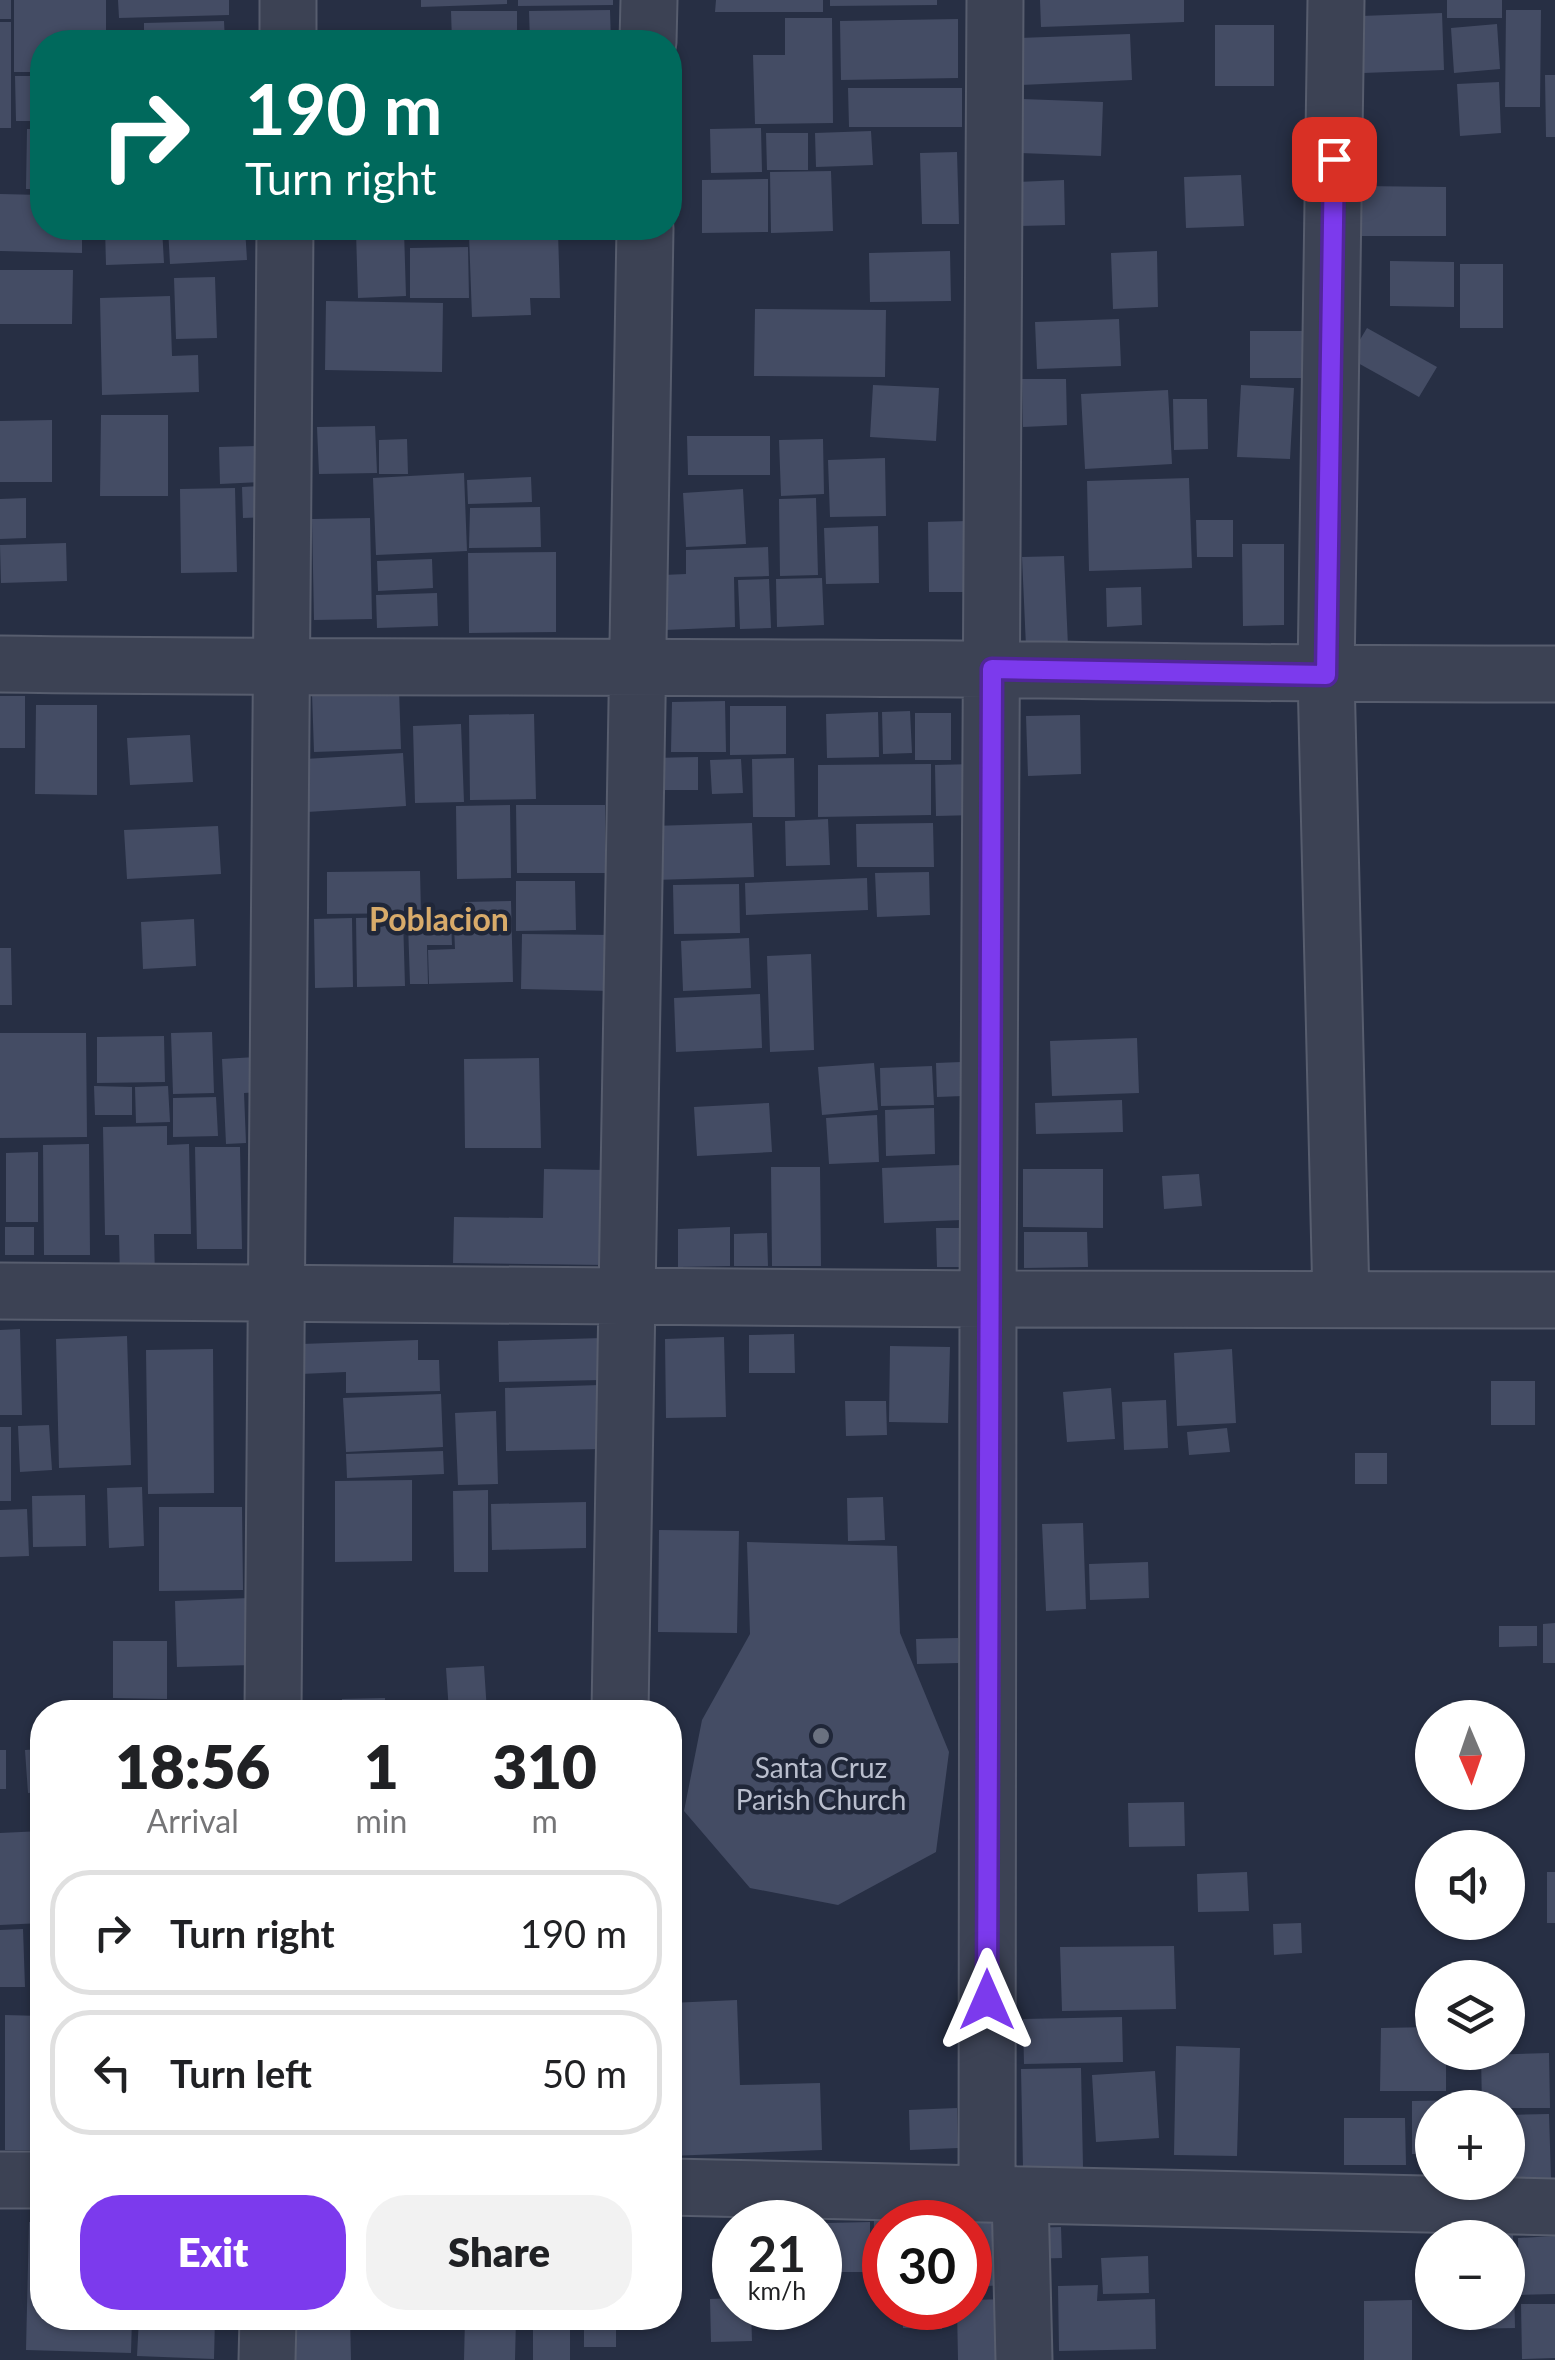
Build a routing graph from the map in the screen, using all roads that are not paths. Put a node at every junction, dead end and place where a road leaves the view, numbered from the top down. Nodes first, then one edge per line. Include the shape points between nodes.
1 (288, 0) edge
2 (649, 0) edge
3 (995, 0) edge
4 (1336, 0) edge
5 (288, 30) edge
6 (648, 30) edge
7 (285, 240) edge
8 (645, 240) edge
9 (0, 664) edge
10 (636, 666) junction
11 (279, 668) junction
12 (992, 669) junction
13 (1555, 674) edge
14 (1326, 675) junction
15 (0, 1290) edge
16 (277, 1291) junction
17 (627, 1296) junction
18 (988, 1299) junction
19 (1341, 1300) junction
20 (1555, 1300) edge
21 (273, 1700) edge
22 (620, 1700) edge
23 (0, 2180) edge
24 (30, 2180) edge
25 (682, 2187) edge
26 (1004, 2195) junction
27 (1555, 2207) edge
28 (268, 2330) edge
29 (267, 2360) edge
30 (1024, 2360) edge

1 - 5 street
2 - 6 street
3 - 12 street
4 - 14 street
7 - 11 street
8 - 10 street
9 - 11 street
10 - 11 street
10 - 12 street
10 - 17 street
11 - 16 street
12 - 14 street
12 - 18 street
13 - 14 street
14 - 19 street
15 - 16 street
16 - 17 street
16 - 21 street
17 - 18 street
17 - 22 street
18 - 19 street
18 - 26 street
19 - 20 street
23 - 24 street
25 - 26 street
26 - 27 street
26 - 30 street
28 - 29 street

